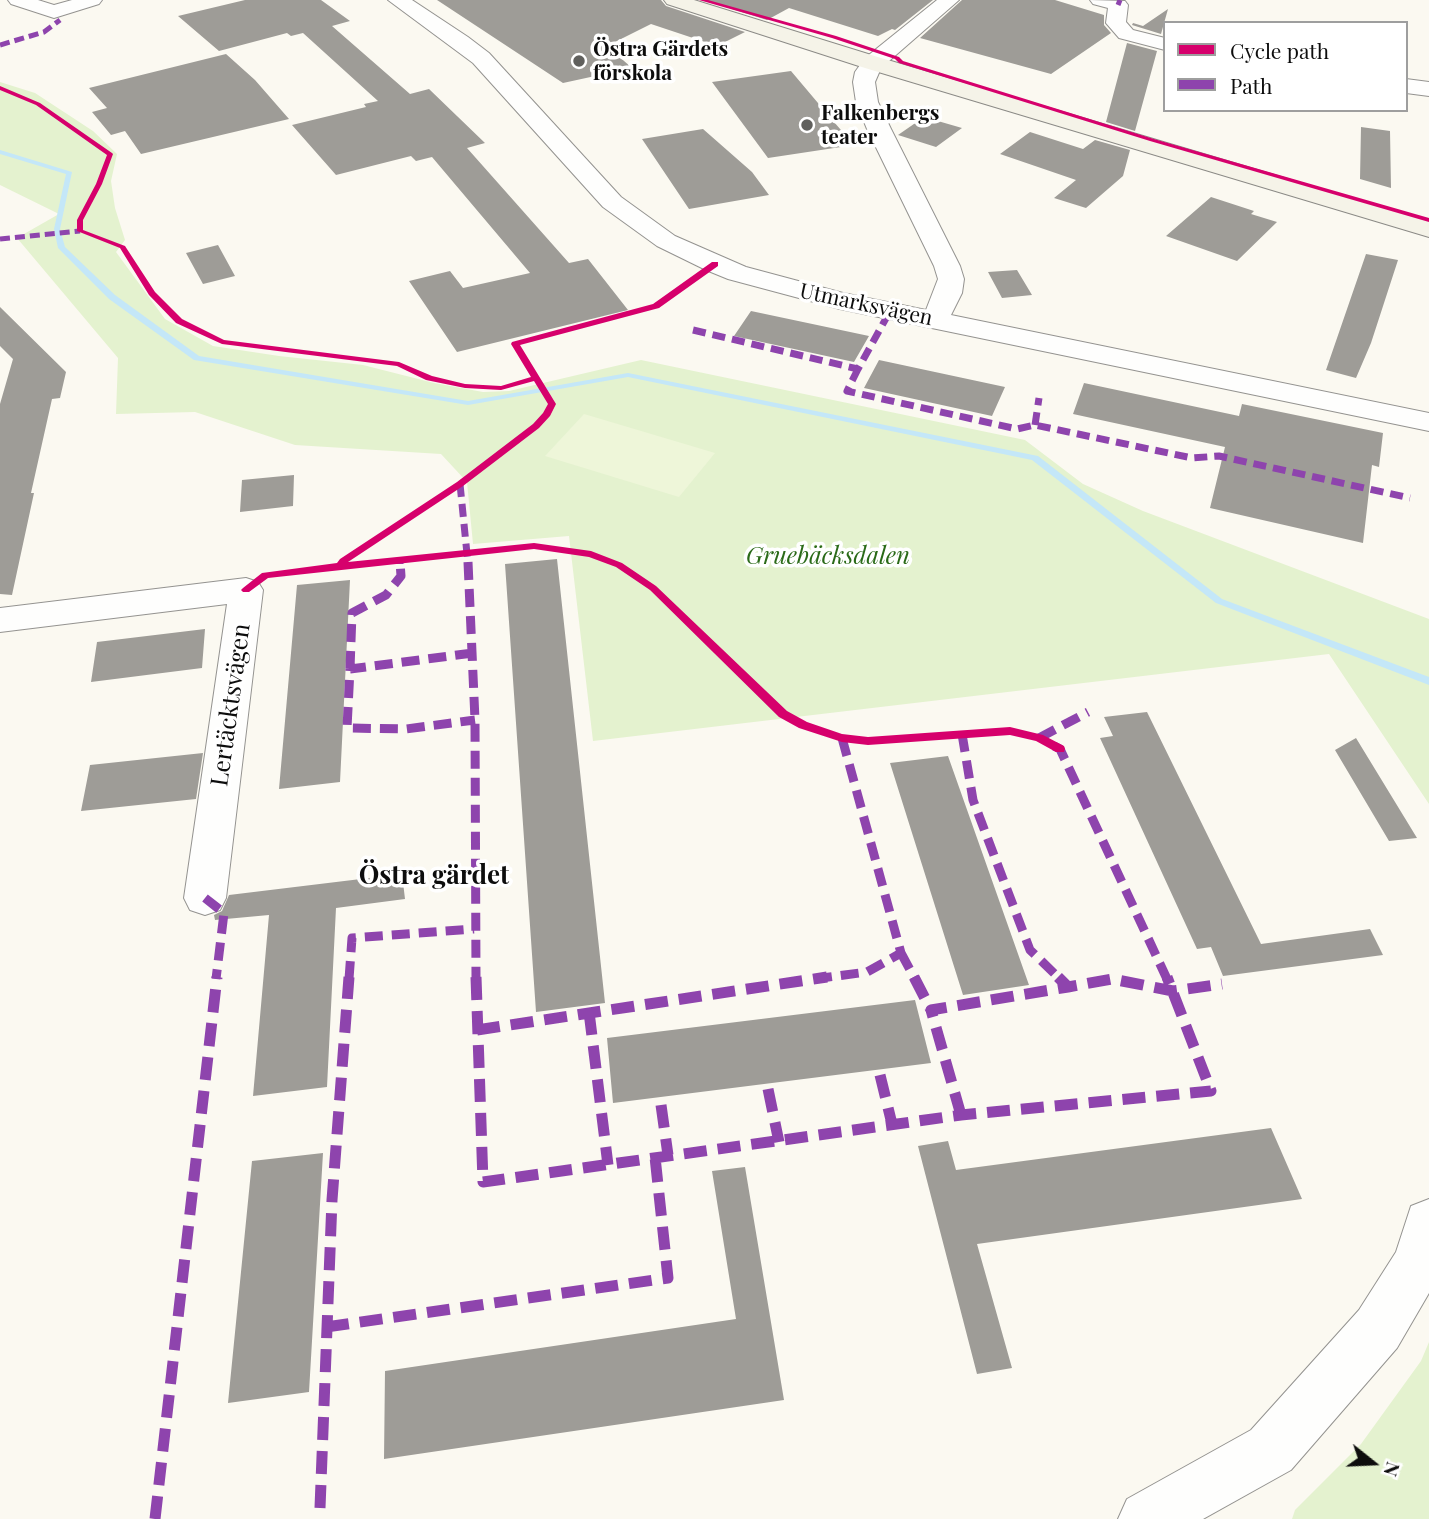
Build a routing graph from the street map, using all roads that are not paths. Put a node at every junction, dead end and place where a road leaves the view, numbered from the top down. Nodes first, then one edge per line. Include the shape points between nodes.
1 (92, 0) edge
2 (398, 0) edge
3 (949, 0) edge
4 (1100, 0) edge
5 (682, 1) edge
6 (27, 4) edge
7 (1163, 43) edge
8 (873, 63) junction
9 (1408, 86) edge
10 (1429, 89) edge
11 (1429, 229) edge
12 (935, 320) junction
13 (1429, 422) edge
14 (0, 620) edge
15 (205, 898) dead end
16 (1429, 1223) edge
17 (1147, 1519) edge

1 - 6 street via 65,10 45,11
2 - 12 street, Utmarksvägen via 481,58 612,202 666,241 749,277
3 - 8 street
4 - 7 street via 1118,5 1116,23 1126,34
5 - 8 main road
8 - 11 main road
8 - 12 street via 864,82 867,102 951,279
9 - 10 street
12 - 13 street, Utmarksvägen
14 - 15 street, Lertäcktsvägen via 246,590
16 - 17 street via 1418,1263 1378,1329 1271,1450

